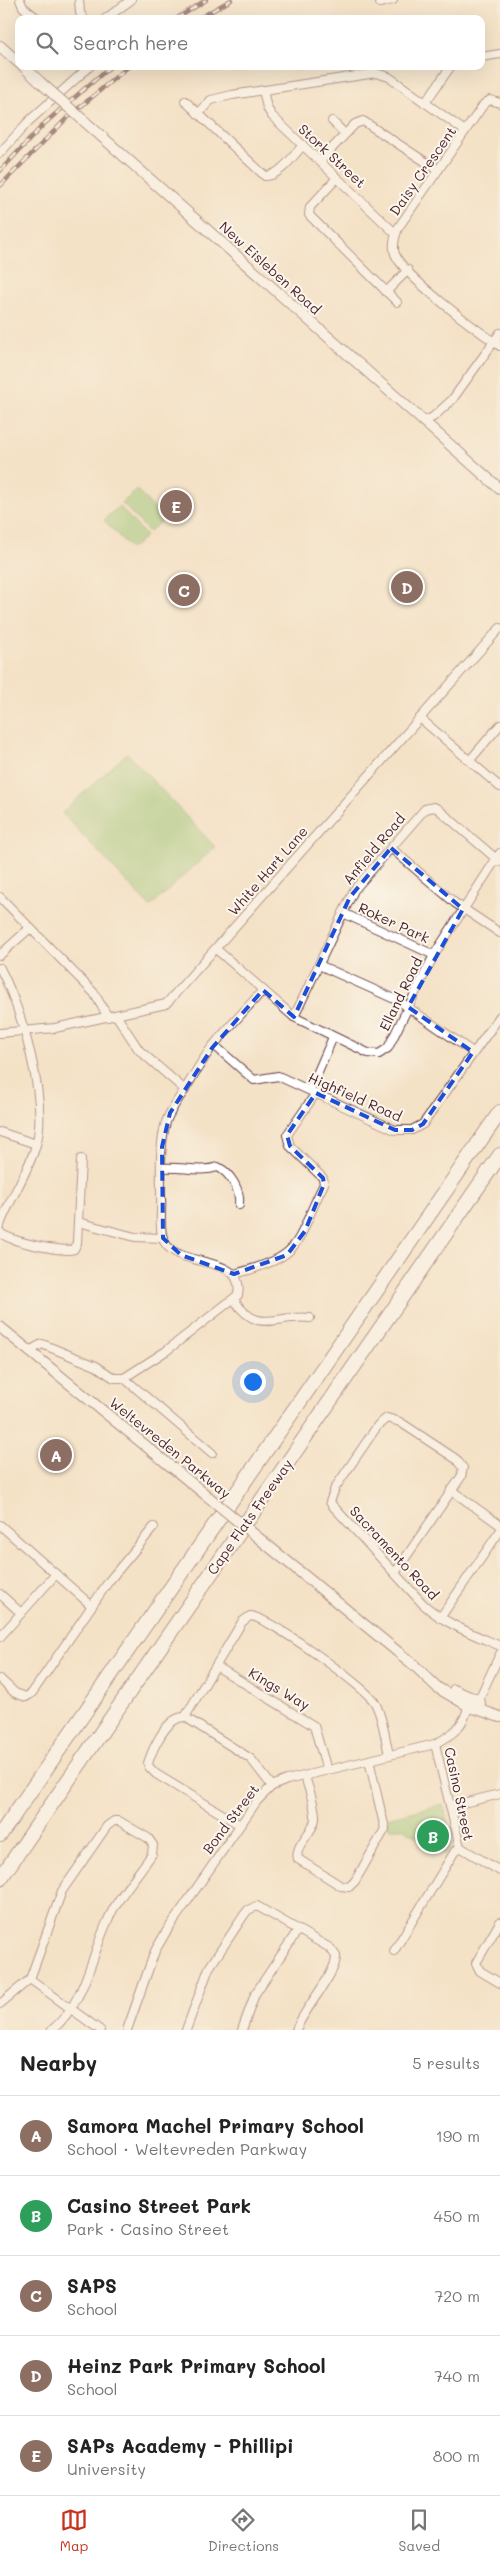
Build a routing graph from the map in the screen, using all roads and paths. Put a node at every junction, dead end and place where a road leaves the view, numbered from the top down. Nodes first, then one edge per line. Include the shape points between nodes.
1 (20, 0) edge
2 (79, 0) edge
3 (131, 0) edge
4 (393, 0) edge
5 (380, 3) dead end
6 (33, 15) edge
7 (81, 15) edge
8 (111, 15) edge
9 (0, 46) edge
10 (500, 54) edge
11 (485, 56) edge
12 (15, 59) edge
13 (27, 70) edge
14 (83, 70) edge
15 (448, 70) edge
16 (264, 90) junction
17 (185, 101) dead end
18 (426, 103) junction
19 (500, 103) edge
20 (198, 114) junction
21 (332, 121) dead end
22 (465, 130) junction
23 (345, 134) junction
24 (303, 145) junction
25 (0, 153) edge
26 (320, 161) junction
27 (438, 170) junction
28 (337, 178) junction
29 (396, 234) junction
30 (408, 270) junction
31 (386, 292) junction
32 (397, 302) dead end
33 (500, 333) edge
34 (497, 344) edge
35 (428, 422) junction
36 (500, 489) edge
37 (500, 628) edge
38 (420, 718) junction
39 (500, 725) edge
40 (470, 760) junction
41 (500, 786) edge
42 (392, 848) junction
43 (499, 858) edge
44 (0, 897) edge
45 (463, 909) junction
46 (343, 914) junction
47 (30, 928) junction
48 (500, 933) edge
49 (216, 949) junction
50 (434, 955) junction
51 (0, 956) edge
52 (319, 965) junction
53 (0, 968) edge
54 (263, 990) junction
55 (408, 1007) junction
56 (112, 1016) junction
57 (500, 1016) edge
58 (294, 1017) junction
59 (23, 1031) junction
60 (0, 1032) edge
61 (333, 1037) junction
62 (216, 1043) junction
63 (473, 1052) junction
64 (185, 1090) junction
65 (313, 1091) junction
66 (500, 1112) edge
67 (0, 1132) edge
68 (36, 1144) junction
69 (500, 1155) edge
70 (82, 1159) dead end
71 (161, 1168) junction
72 (239, 1205) dead end
73 (78, 1222) junction
74 (0, 1225) edge
75 (0, 1232) edge
76 (163, 1238) junction
77 (234, 1274) junction
78 (234, 1300) junction
79 (310, 1318) dead end
80 (0, 1328) edge
81 (29, 1351) junction
82 (124, 1378) junction
83 (212, 1453) dead end
84 (451, 1490) junction
85 (0, 1525) edge
86 (500, 1525) edge
87 (154, 1527) dead end
88 (500, 1531) edge
89 (395, 1573) junction
90 (56, 1574) junction
91 (0, 1594) edge
92 (92, 1606) junction
93 (21, 1613) junction
94 (440, 1618) junction
95 (0, 1637) edge
96 (500, 1646) edge
97 (500, 1654) edge
98 (216, 1666) junction
99 (0, 1679) edge
100 (474, 1703) junction
101 (500, 1710) edge
102 (185, 1717) junction
103 (500, 1717) edge
104 (435, 1744) junction
105 (389, 1755) junction
106 (369, 1760) junction
107 (327, 1770) junction
108 (305, 1776) junction
109 (272, 1786) junction
110 (500, 1794) edge
111 (450, 1806) junction
112 (240, 1825) junction
113 (0, 1836) edge
114 (460, 1847) junction
115 (500, 1871) edge
116 (0, 1878) edge
117 (500, 1922) edge
118 (298, 1930) junction
119 (394, 1951) dead end
120 (30, 1979) junction
121 (500, 1983) edge
122 (0, 2004) edge
123 (72, 2010) junction
124 (52, 2030) edge
125 (100, 2030) edge
126 (127, 2030) edge
127 (186, 2030) edge
128 (242, 2030) edge
129 (296, 2030) edge

1 - 6 street
2 - 7 street
3 - 8 street
4 - 5 street
9 - 12 main road
10 - 11 street
13 - 35 main road, New Eisleben Road, bridge
14 - 25 street
15 - 18 street
16 - 18 street via 382,74
16 - 20 street via 212,100
16 - 24 street, Stork Street via 269,113
17 - 20 street
18 - 22 street
19 - 22 street, Daisy Crescent via 486,102
20 - 24 street via 265,176 277,172
21 - 23 street
22 - 27 street, Daisy Crescent
23 - 26 street
23 - 27 street via 355,124 366,121
24 - 26 street, Stork Street
26 - 28 street, Stork Street
27 - 29 street, Daisy Crescent
28 - 29 street, Stork Street
28 - 31 street via 310,208 309,215
29 - 30 street, Daisy Crescent via 394,252
30 - 31 street
30 - 34 street, Daisy Crescent via 451,310
31 - 32 street
33 - 34 street
34 - 35 street via 459,392
35 - 36 main road, New Eisleben Road
37 - 38 street, White Hart Lane
38 - 40 street
38 - 49 street, White Hart Lane
39 - 40 street
40 - 41 street
42 - 43 street, Anfield Road via 422,812 434,807
42 - 45 street
42 - 46 street, Anfield Road via 354,890
43 - 45 street, Elland Road
44 - 47 street
45 - 48 street
45 - 50 street, Elland Road
46 - 50 street, Roker Park
46 - 52 street, Anfield Road
47 - 51 street
47 - 56 street via 94,993
49 - 54 street, Elland Road
49 - 56 street, White Hart Lane via 166,1004
50 - 55 street, Elland Road
52 - 55 street
52 - 58 street, Anfield Road
53 - 59 street
54 - 58 street, Elland Road
54 - 62 street
55 - 61 street, Elland Road via 388,1048 379,1054 368,1053
55 - 63 street
56 - 59 street, White Hart Lane
56 - 64 street via 139,1050
57 - 63 street, Highfield Road
58 - 61 street, Elland Road
59 - 60 street, White Hart Lane
59 - 68 street via 41,1108
61 - 65 street
62 - 64 street
62 - 65 street, Highfield Road via 257,1081 278,1076
63 - 65 street, Highfield Road via 423,1124 412,1130 395,1130
64 - 71 street via 165,1124
65 - 77 street via 287,1135 290,1146 323,1178 324,1184 304,1231 287,1255 275,1262
66 - 113 highway, Cape Flats Freeway
67 - 68 street
68 - 74 street
69 - 116 highway, Cape Flats Freeway
70 - 73 street
71 - 72 street via 206,1171 218,1167 236,1187
71 - 76 street
73 - 75 street via 77,1243 71,1250 9,1239
73 - 76 street via 135,1237
76 - 77 street via 166,1245 181,1255 225,1268
77 - 78 street via 240,1286
78 - 79 street via 247,1316 258,1321 298,1316
78 - 82 street
80 - 81 main road, Weltevreden Parkway
81 - 82 street via 42,1344 96,1366 114,1378
81 - 100 main road, Weltevreden Parkway, bridge via 438,1688
82 - 83 street
84 - 86 street
84 - 89 street
84 - 89 street, Sacramento Road via 463,1473 459,1462 400,1422 387,1418 335,1488 330,1498 332,1506
85 - 90 street
87 - 92 street
88 - 94 street
89 - 94 street, Sacramento Road
90 - 92 street
90 - 93 street
91 - 93 street
92 - 99 street via 32,1693 26,1697 16,1693
93 - 95 street
94 - 96 street, Sacramento Road
97 - 100 street, Bond Street
98 - 102 street
98 - 105 street via 242,1622 250,1616 259,1618 300,1643 370,1695 378,1709
98 - 107 street, Kings Way via 314,1726
100 - 101 main road, Weltevreden Parkway
100 - 103 main road, Weltevreden Parkway
100 - 104 street, Bond Street via 453,1734
102 - 109 street via 251,1759
102 - 112 street via 171,1721 150,1758 149,1768
104 - 105 street, Bond Street
104 - 111 street, Casino Street
105 - 106 street, Bond Street
106 - 107 street, Bond Street
106 - 108 street via 385,1829 349,1887 341,1886 298,1859 297,1851 315,1817
107 - 108 street, Bond Street
108 - 109 street, Bond Street
109 - 112 street, Bond Street
110 - 111 street
111 - 114 street, Casino Street
112 - 126 street, Bond Street via 160,1942
114 - 115 street
114 - 119 street, Casino Street
117 - 121 street via 476,1963 480,1971
118 - 127 street via 261,1908 252,1908 244,1915 209,1968
118 - 128 street via 255,1994
118 - 129 street via 330,1948 336,1956 334,1968 301,2016
120 - 122 street
120 - 123 street
120 - 123 street via 62,1891 107,1826 119,1821 148,1838 153,1846 152,1854 111,1913
123 - 124 street
123 - 125 street

